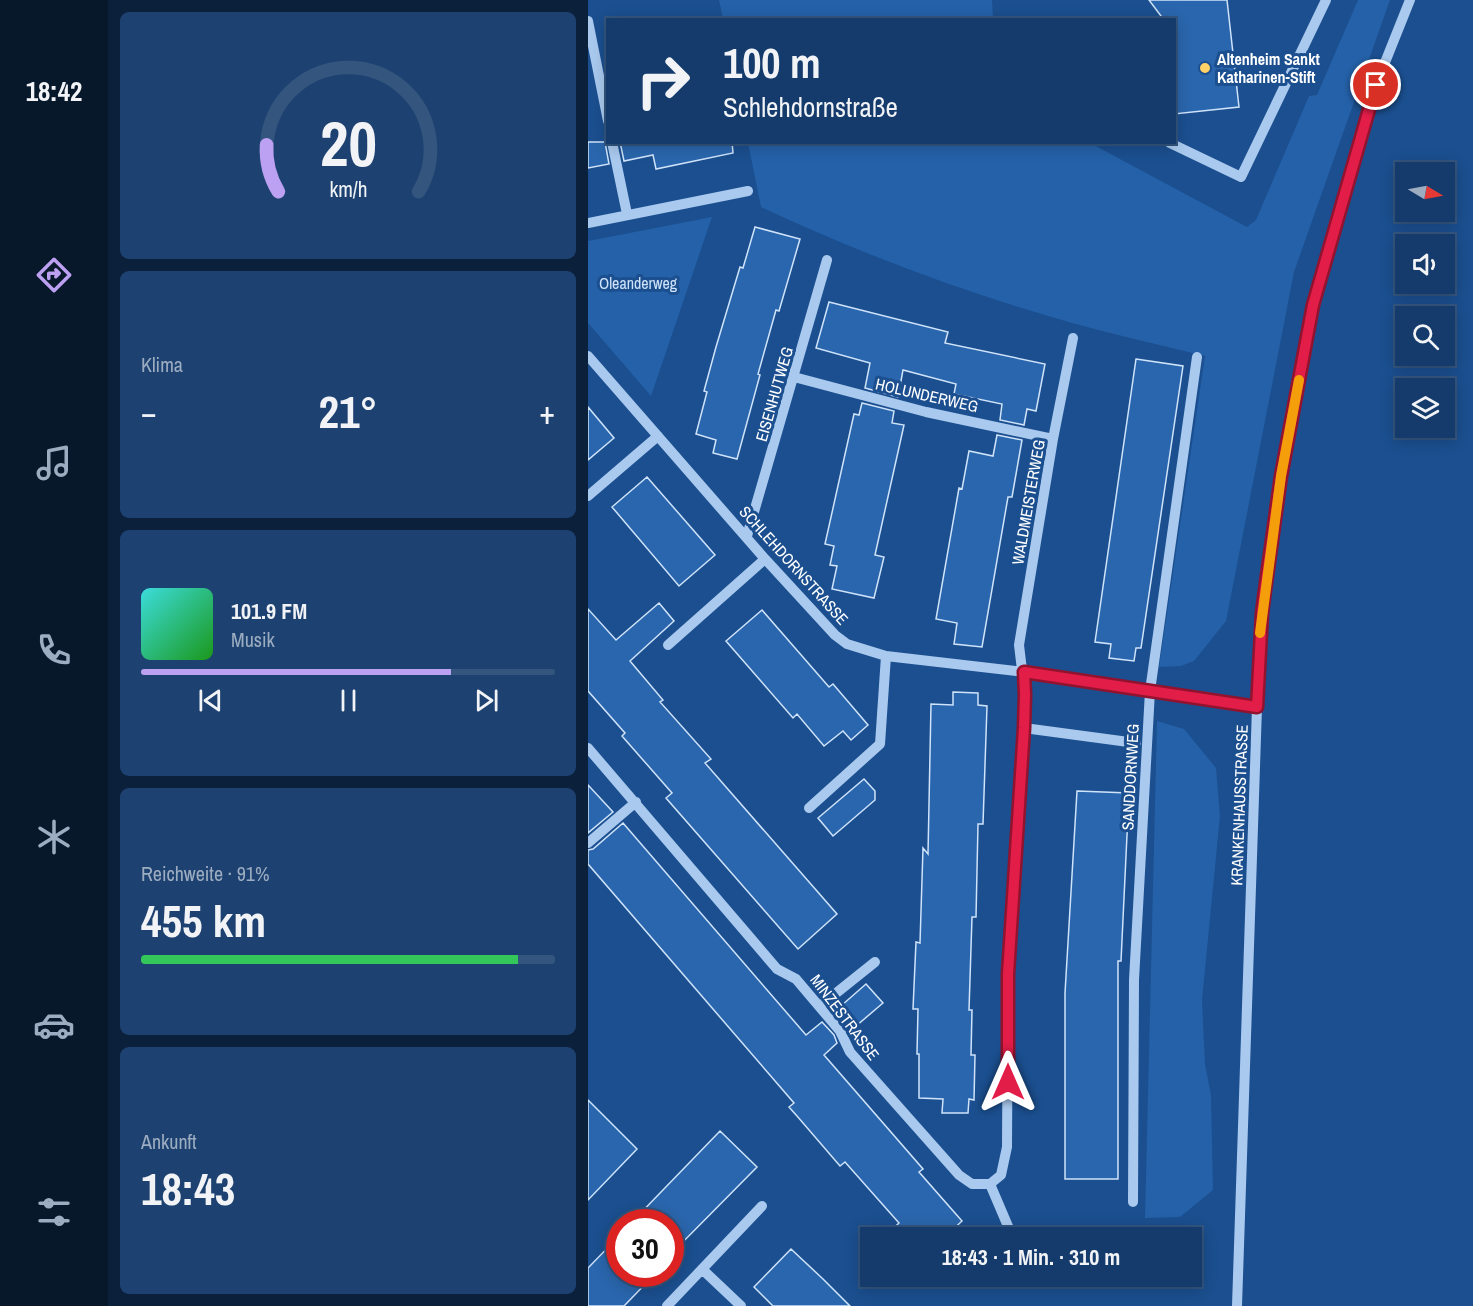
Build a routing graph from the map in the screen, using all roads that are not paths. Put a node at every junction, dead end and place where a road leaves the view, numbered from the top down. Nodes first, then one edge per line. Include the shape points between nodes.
1 (1326, 0) edge
2 (1410, 0) edge
3 (588, 21) edge
4 (606, 111) edge
5 (612, 144) edge
6 (1174, 144) edge
7 (748, 191) dead end
8 (627, 214) junction
9 (588, 223) edge
10 (827, 260) dead end
11 (1073, 338) dead end
12 (588, 356) edge
13 (1197, 357) dead end
14 (794, 378) junction
15 (658, 436) junction
16 (1053, 439) junction
17 (588, 496) edge
18 (747, 536) junction
19 (765, 559) junction
20 (668, 645) dead end
21 (886, 656) junction
22 (1024, 672) junction
23 (1150, 691) junction
24 (1257, 707) junction
25 (1024, 728) junction
26 (1136, 743) dead end
27 (588, 748) edge
28 (636, 802) junction
29 (809, 808) dead end
30 (588, 843) edge
31 (875, 962) dead end
32 (820, 1006) junction
33 (990, 1185) junction
34 (1133, 1202) dead end
35 (762, 1206) dead end
36 (1008, 1227) edge
37 (702, 1269) junction
38 (667, 1306) edge
39 (741, 1306) edge
40 (1237, 1306) edge

1 - 6 street via 1241,177
2 - 24 street, KRANKENHAUSSTRASSE via 1376,85 1313,305 1281,476 1265,590
3 - 4 street
5 - 8 street
7 - 8 street
8 - 9 street
10 - 14 street, EISENHUTWEG
11 - 16 street, WALDMEISTERWEG
12 - 15 street, SCHLEHDORNSTRASSE
13 - 23 street, SANDDORNWEG
14 - 16 street, HOLUNDERWEG
14 - 18 street, EISENHUTWEG
15 - 17 street
15 - 18 street, SCHLEHDORNSTRASSE
16 - 22 street, WALDMEISTERWEG via 1019,645
18 - 19 street, SCHLEHDORNSTRASSE
19 - 20 street
19 - 21 street, SCHLEHDORNSTRASSE via 835,635 847,644
21 - 22 street, SCHLEHDORNSTRASSE
21 - 29 street via 880,744
22 - 23 street, SCHLEHDORNSTRASSE
22 - 25 street
23 - 24 street, SCHLEHDORNSTRASSE
23 - 34 street, SANDDORNWEG via 1134,980
24 - 40 street, KRANKENHAUSSTRASSE
25 - 26 street
25 - 33 street via 1008,974 1007,1148 1001,1175
27 - 28 street, MINZESTRASSE
28 - 30 street
28 - 32 street, MINZESTRASSE via 777,969 796,979
31 - 32 street
32 - 33 street, MINZESTRASSE via 840,1031 850,1052 959,1175 972,1184
33 - 36 street
35 - 37 street
37 - 38 street
37 - 39 street

